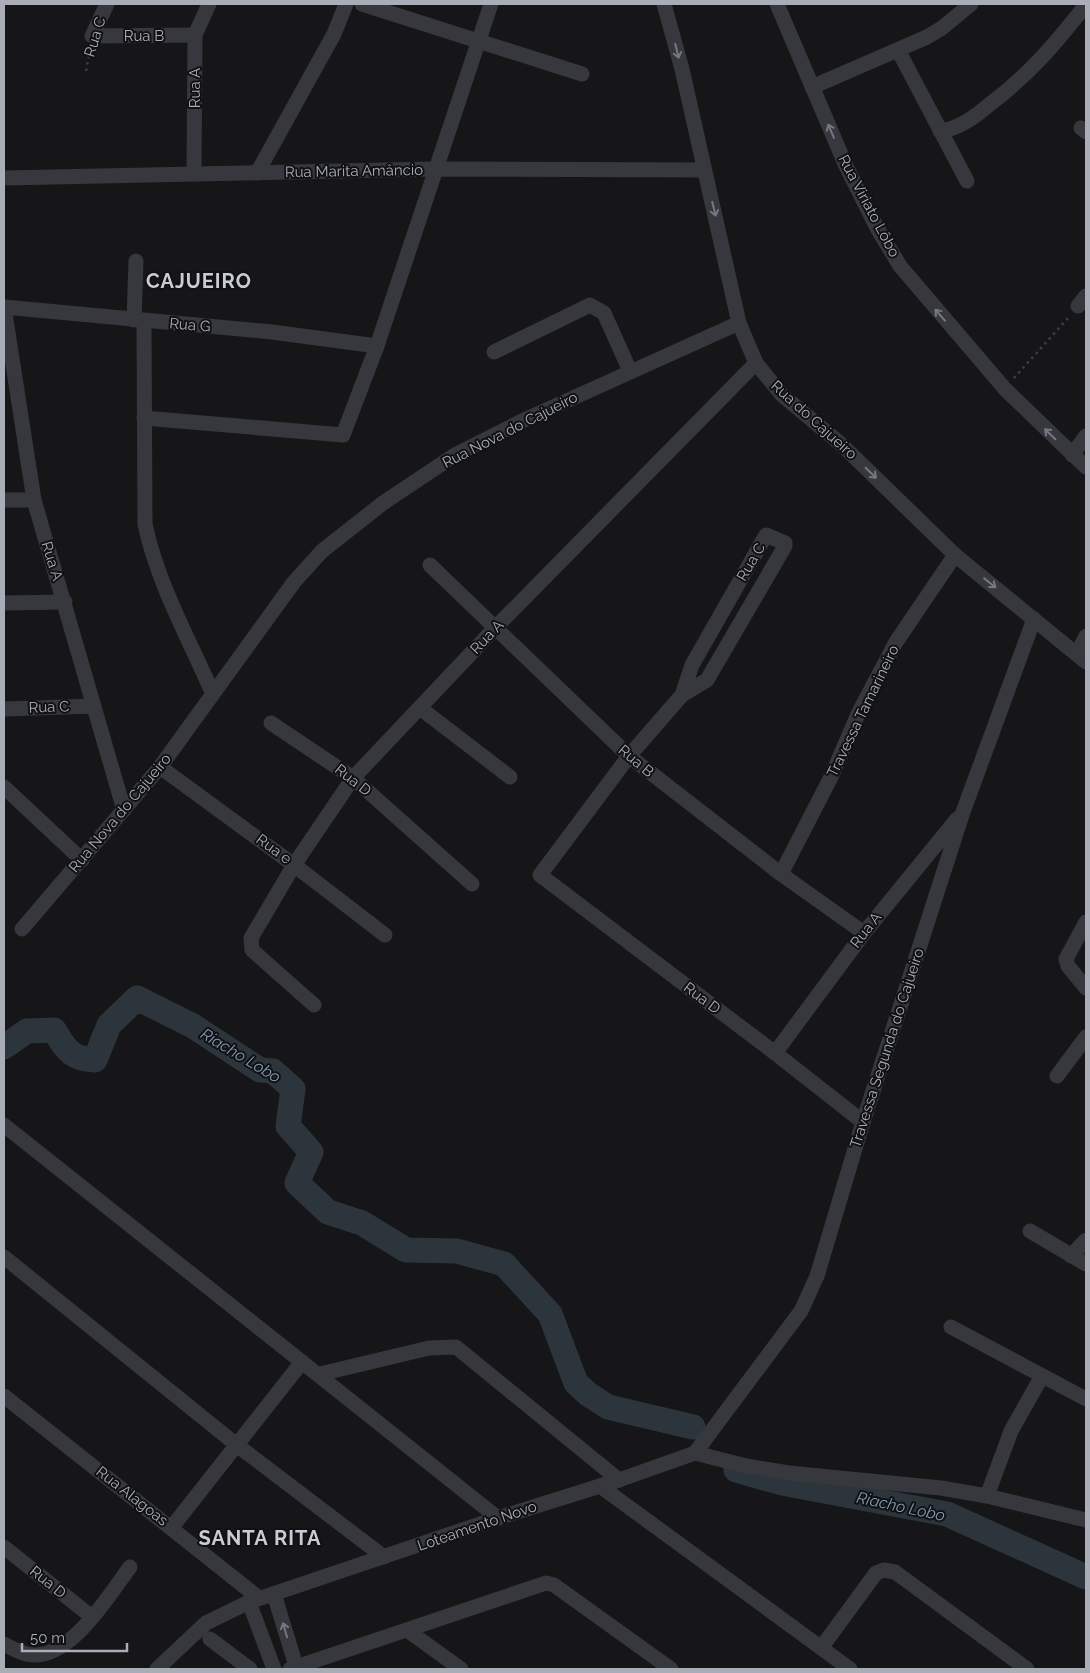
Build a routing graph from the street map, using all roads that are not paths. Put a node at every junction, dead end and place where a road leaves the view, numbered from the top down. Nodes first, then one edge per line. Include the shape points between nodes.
1 (107, 4) edge
2 (209, 4) edge
3 (346, 4) edge
4 (362, 4) edge
5 (491, 4) edge
6 (664, 4) edge
7 (777, 4) edge
8 (971, 4) edge
9 (1086, 5) edge
10 (195, 35) junction
11 (92, 36) joint
12 (478, 40) junction
13 (898, 50) junction
14 (582, 74) dead end
15 (812, 87) junction
16 (940, 131) junction
17 (435, 169) junction
18 (704, 170) junction
19 (256, 172) junction
20 (194, 174) junction
21 (4, 178) edge
22 (967, 181) dead end
23 (136, 261) dead end
24 (4, 307) edge
25 (139, 320) junction
26 (739, 323) junction
27 (376, 346) junction
28 (494, 352) dead end
29 (756, 364) junction
30 (630, 371) junction
31 (11, 397) edge
32 (144, 418) junction
33 (1086, 436) edge
34 (1072, 455) junction
35 (1086, 467) edge
36 (4, 500) edge
37 (34, 500) junction
38 (955, 555) junction
39 (430, 565) dead end
40 (65, 602) junction
41 (4, 603) edge
42 (1034, 619) junction
43 (717, 621) junction
44 (496, 627) junction
45 (735, 632) junction
46 (1086, 636) edge
47 (1081, 658) edge
48 (212, 692) junction
49 (682, 695) junction
50 (94, 706) junction
51 (420, 708) junction
52 (4, 709) edge
53 (271, 723) dead end
54 (629, 756) junction
55 (160, 767) junction
56 (510, 777) dead end
57 (353, 778) junction
58 (4, 787) edge
59 (124, 810) junction
60 (963, 812) junction
61 (82, 860) junction
62 (294, 865) junction
63 (781, 874) junction
64 (540, 875) joint
65 (472, 884) dead end
66 (1086, 922) edge
67 (22, 929) dead end
68 (864, 933) junction
69 (385, 935) dead end
70 (1086, 988) edge
71 (314, 1005) dead end
72 (1086, 1037) edge
73 (775, 1053) junction
74 (1056, 1076) dead end
75 (863, 1122) junction
76 (4, 1126) edge
77 (1030, 1231) dead end
78 (1086, 1240) edge
79 (1071, 1256) junction
80 (4, 1257) edge
81 (1086, 1264) edge
82 (951, 1326) dead end
83 (302, 1362) junction
84 (320, 1374) junction
85 (1042, 1376) junction
86 (4, 1396) edge
87 (1086, 1399) edge
88 (238, 1446) junction
89 (695, 1453) junction
90 (619, 1480) junction
91 (600, 1486) junction
92 (987, 1496) junction
93 (498, 1518) junction
94 (1086, 1520) edge
95 (172, 1527) junction
96 (4, 1547) edge
97 (384, 1557) junction
98 (130, 1567) dead end
99 (274, 1594) junction
100 (254, 1600) junction
101 (92, 1617) junction
102 (407, 1630) junction
103 (210, 1639) dead end
104 (4, 1644) edge
105 (821, 1648) junction
106 (293, 1668) edge
107 (157, 1669) edge
108 (250, 1669) edge
109 (274, 1669) edge
110 (461, 1669) edge
111 (671, 1669) edge
112 (850, 1669) edge
113 (1027, 1669) edge

1 - 11 street, Rua C
2 - 10 street, Rua A
3 - 19 street via 334,34
4 - 12 street
5 - 12 street
6 -> 18 street, Rua do Cajueiro
7 - 15 street, Rua Viriato Lôbo
8 - 13 street via 942,28
9 - 16 street via 1022,80 976,116
10 - 11 street, Rua B
10 - 20 street, Rua A
12 - 14 street
12 - 17 street
13 - 15 street
13 - 16 street
34 -> 15 street, Rua Viriato Lôbo via 1005,389 917,287 889,249 859,192
16 - 22 street
17 - 18 street, Rua Marita Amâncio
17 - 19 street, Rua Marita Amâncio
17 - 27 street
18 -> 26 street, Rua do Cajueiro
19 - 20 street, Rua Marita Amâncio
20 - 21 street, Rua Marita Amâncio
23 - 25 street
24 - 25 street, Rua G
24 - 31 street, Rua A
25 - 27 street, Rua G via 272,332
25 - 32 street
26 - 29 street, Rua do Cajueiro
26 - 30 street, Rua Nova do Cajueiro
27 - 32 street via 343,435
28 - 30 street via 590,305 604,313
29 -> 38 street, Rua do Cajueiro via 782,395 842,445
29 - 44 street, Rua A
30 - 48 street, Rua Nova do Cajueiro via 455,455 383,503 322,551 304,570
31 - 37 street, Rua A
32 - 48 street via 145,524 151,549
33 - 34 street
34 - 35 street, Rua Viriato Lôbo
36 - 37 street
37 - 40 street, Rua A
38 -> 42 street, Rua do Cajueiro
38 - 63 street, Travessa Tamarineiro via 892,649
39 - 44 street, Rua B
40 - 41 street
40 - 50 street, Rua A
42 - 47 street, Rua do Cajueiro
42 - 60 street, Travessa Segunda do Cajueiro
43 - 45 street
43 - 45 street, Rua C via 766,535 785,543
43 - 49 street, Rua C via 690,670
44 - 51 street, Rua A
44 - 54 street, Rua B
45 - 49 street, Rua C via 707,680
46 - 47 street
48 - 55 street, Rua Nova do Cajueiro
49 - 54 street, Rua C
50 - 52 street, Rua C
50 - 59 street, Rua A
51 - 56 street
51 - 57 street, Rua A
53 - 57 street, Rua D
54 - 63 street, Rua B
54 - 64 street, Rua C
55 - 59 street, Rua Nova do Cajueiro
55 - 62 street, Rua e
57 - 62 street, Rua A
57 - 65 street, Rua D
58 - 61 street
59 - 61 street, Rua Nova do Cajueiro
60 - 68 street, Rua A
60 - 75 street, Travessa Segunda do Cajueiro
61 - 67 street, Rua Nova do Cajueiro
62 - 69 street, Rua e
62 - 71 street, Rua A via 251,938 252,950
63 - 68 street, Rua B
64 - 73 street, Rua D
66 - 70 street via 1066,959
68 - 73 street, Rua A
72 - 74 street
73 - 75 street, Rua D
75 - 89 street, Travessa Segunda do Cajueiro via 816,1276 801,1311
76 - 83 street
77 - 79 street
78 - 79 street
79 - 81 street
80 - 88 street
82 - 85 street
83 - 84 street
83 - 88 street
84 - 90 street via 429,1348 456,1347
84 - 93 street
85 - 87 street
85 - 92 street via 1011,1431
86 - 95 street, Rua Alagoas
88 - 95 street
88 - 97 street
89 - 90 street, Loteamento Novo
89 - 92 street via 789,1474 941,1488
90 - 91 street, Loteamento Novo
91 - 93 street, Loteamento Novo
91 - 105 street
92 - 94 street
93 - 97 street, Loteamento Novo
95 - 100 street, Rua Alagoas
96 - 101 street, Rua D
97 - 99 street, Loteamento Novo
98 - 101 street
99 - 100 street, Loteamento Novo
106 -> 99 street
100 - 107 street, Loteamento Novo via 206,1623
100 - 109 street
101 - 104 street via 55,1651 36,1655
102 - 106 street
102 - 110 street
102 - 111 street via 546,1583 554,1585
103 - 108 street
105 - 112 street
105 - 113 street via 876,1573 884,1570 895,1572

